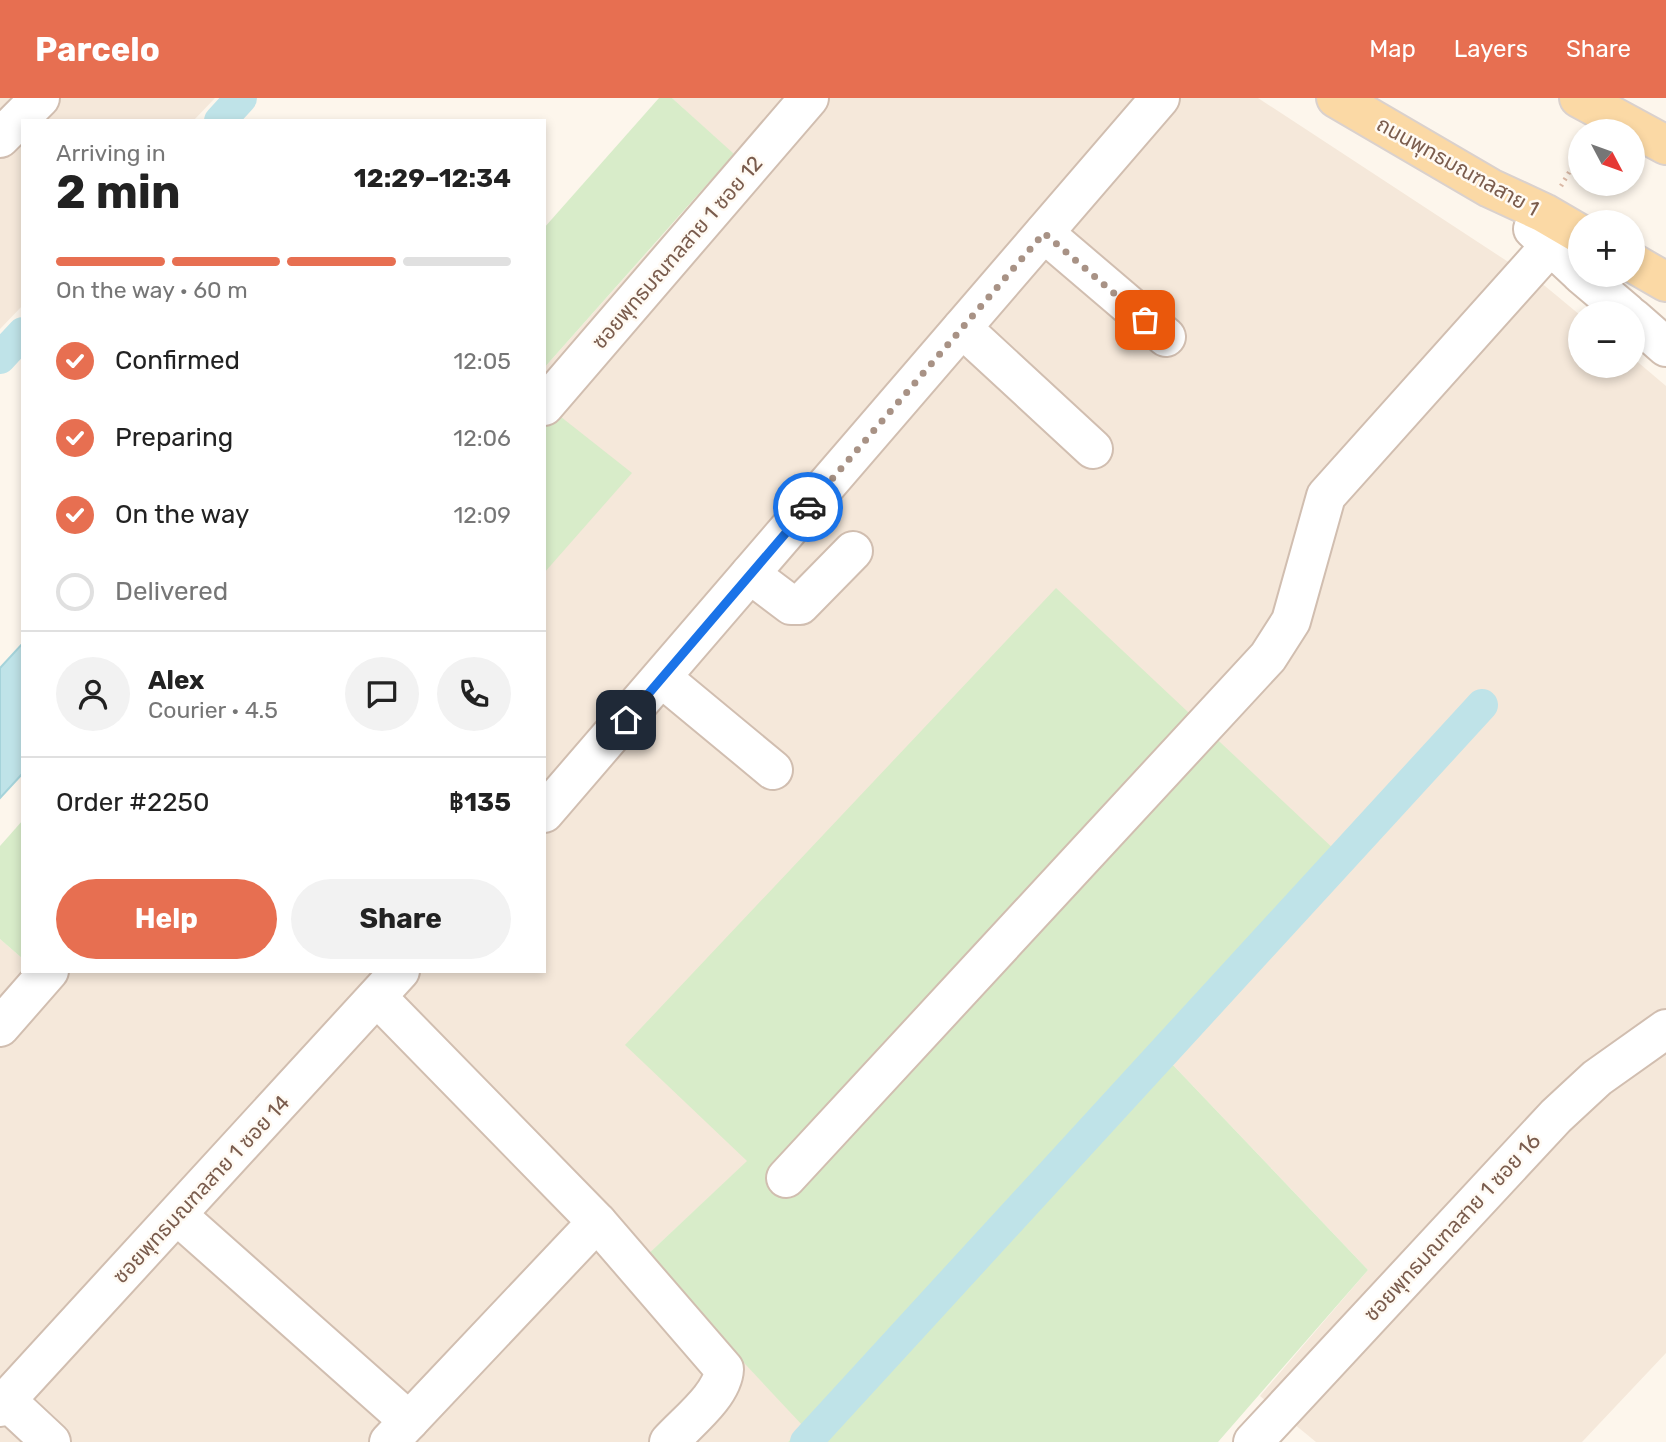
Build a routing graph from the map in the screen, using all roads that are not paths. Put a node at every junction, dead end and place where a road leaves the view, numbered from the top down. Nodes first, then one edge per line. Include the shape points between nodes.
1 (40, 98) edge
2 (808, 98) edge
3 (1160, 98) edge
4 (1336, 98) edge
5 (1579, 98) edge
6 (0, 138) edge
7 (1665, 144) edge
8 (1044, 233) junction
9 (1565, 240) edge
10 (1645, 270) edge
11 (1666, 282) edge
12 (1596, 287) edge
13 (1613, 301) edge
14 (962, 328) junction
15 (1645, 329) edge
16 (1166, 337) dead end
17 (1666, 347) edge
18 (546, 404) edge
19 (1093, 449) dead end
20 (853, 551) dead end
21 (750, 574) junction
22 (662, 678) junction
23 (773, 770) dead end
24 (546, 811) edge
25 (47, 973) edge
26 (389, 984) edge
27 (0, 1027) edge
28 (1666, 1029) edge
29 (786, 1178) dead end
30 (177, 1215) junction
31 (597, 1223) junction
32 (3, 1404) edge
33 (399, 1432) edge
34 (51, 1442) edge
35 (669, 1442) edge
36 (1253, 1442) edge

1 - 6 street
2 - 18 street, ซอยพุทธมณฑลสาย 1 ซอย 12
3 - 8 street
4 - 9 main road, ถนนพุทธมณฑลสาย 1 via 1490,188 1544,214
5 - 7 main road
8 - 14 street
8 - 16 street
9 - 29 street via 1326,496 1290,621 1268,657
10 - 11 main road
12 - 13 street
14 - 19 street
14 - 21 street
15 - 17 street
20 - 21 street via 800,605 791,605
21 - 22 street
22 - 23 street
22 - 24 street
25 - 27 street
26 - 30 street, ซอยพุทธมณฑลสาย 1 ซอย 14
26 - 31 street
28 - 36 street, ซอยพุทธมณฑลสาย 1 ซอย 16 via 1597,1078 1556,1116
30 - 32 street, ซอยพุทธมณฑลสาย 1 ซอย 14
30 - 33 street
31 - 33 street
31 - 35 street via 723,1369 716,1392
32 - 34 street

